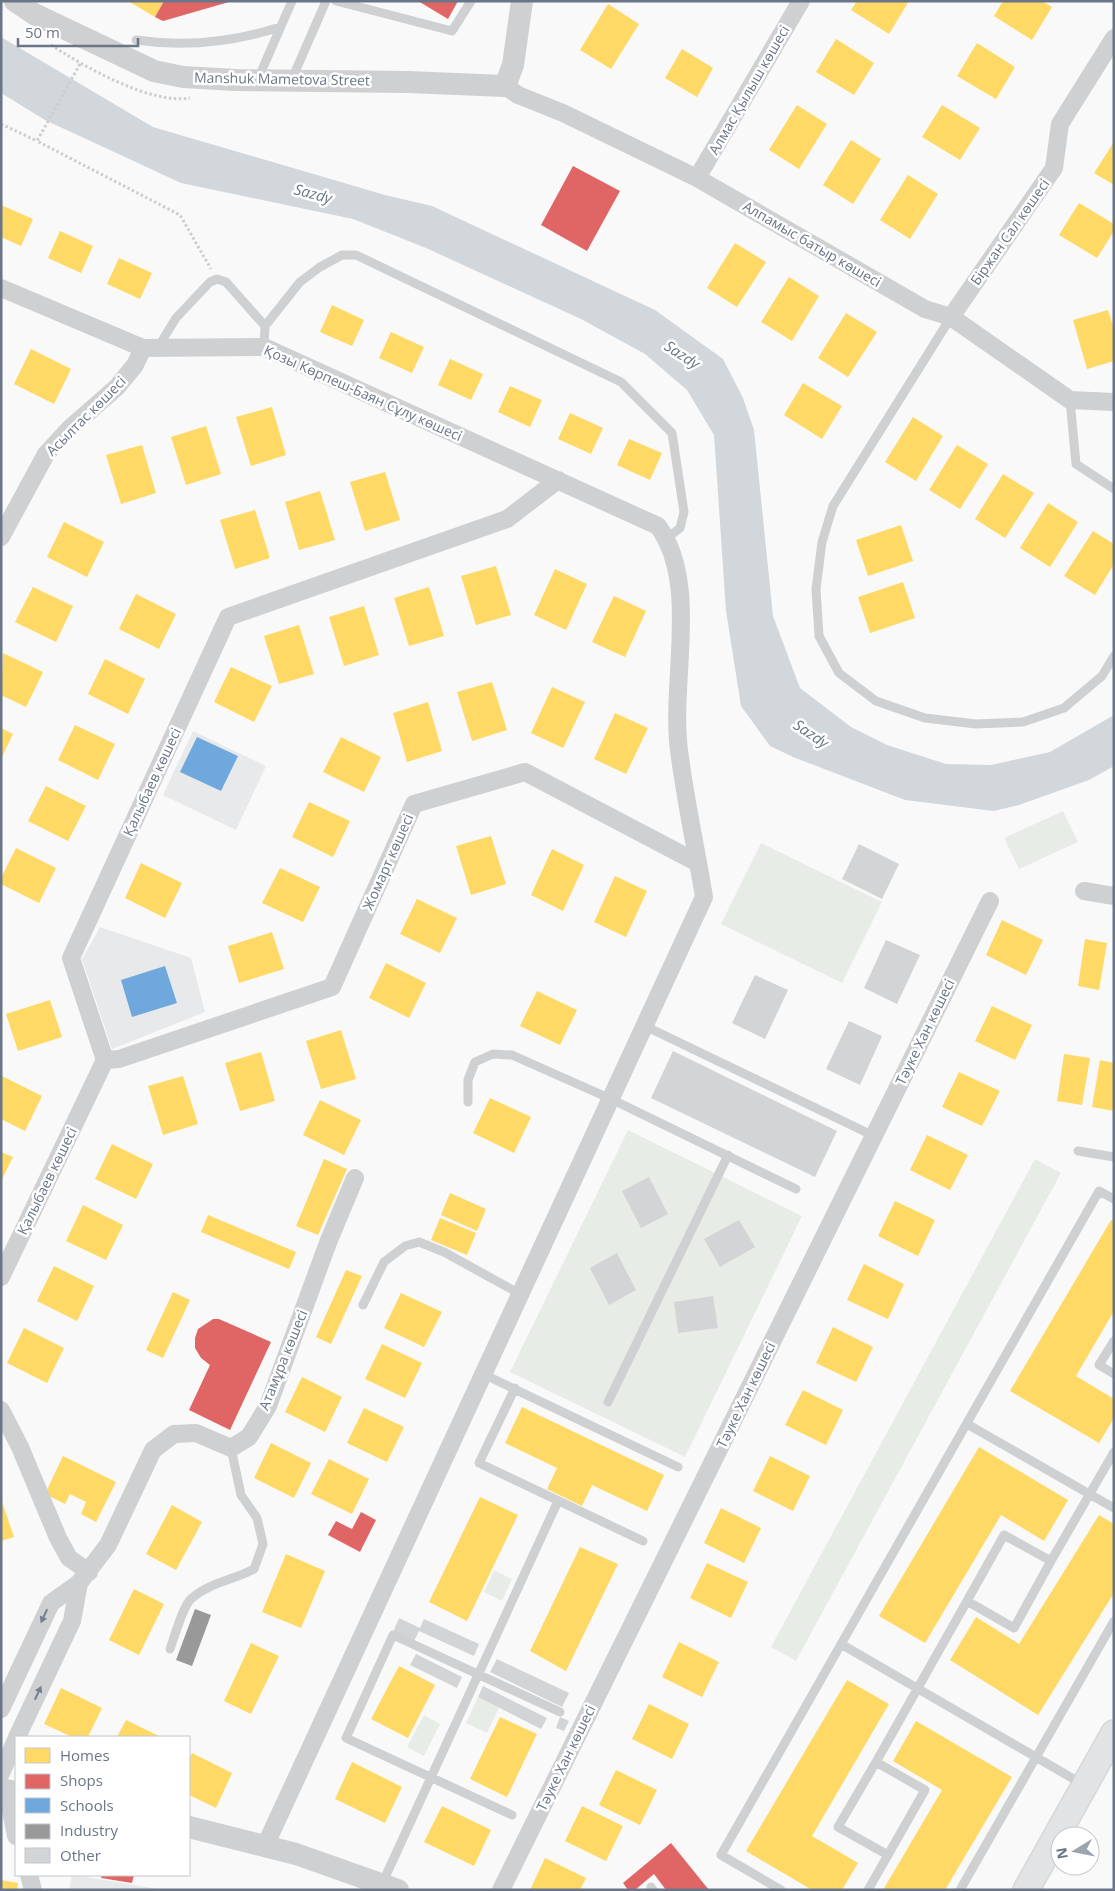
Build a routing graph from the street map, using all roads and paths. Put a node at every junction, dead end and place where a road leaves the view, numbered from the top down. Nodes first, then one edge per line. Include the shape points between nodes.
1 (16, 1) edge
2 (292, 1) edge
3 (326, 1) edge
4 (336, 1) edge
5 (471, 1) edge
6 (522, 1) edge
7 (801, 1) edge
8 (280, 27) junction
9 (1114, 38) edge
10 (136, 40) dead end
11 (80, 64) dead end
12 (258, 80) junction
13 (292, 80) junction
14 (505, 86) junction
15 (1, 124) edge
16 (37, 141) junction
17 (697, 178) junction
18 (217, 279) junction
19 (1, 288) edge
20 (951, 317) junction
21 (265, 326) junction
22 (264, 347) junction
23 (150, 348) junction
24 (1070, 400) junction
25 (1114, 402) edge
26 (558, 480) junction
27 (1114, 489) edge
28 (662, 532) junction
29 (1, 537) edge
30 (1114, 656) edge
31 (698, 862) junction
32 (1084, 891) dead end
33 (1114, 896) edge
34 (990, 900) dead end
35 (644, 1026) junction
36 (106, 1060) junction
37 (611, 1099) junction
38 (468, 1102) dead end
39 (874, 1136) junction
40 (1078, 1151) dead end
41 (728, 1156) junction
42 (1114, 1157) edge
43 (355, 1178) dead end
44 (796, 1189) dead end
45 (1114, 1199) edge
46 (1, 1277) edge
47 (520, 1294) junction
48 (363, 1305) dead end
49 (1114, 1341) edge
50 (483, 1374) junction
51 (1114, 1374) edge
52 (515, 1388) junction
53 (608, 1402) dead end
54 (1, 1410) edge
55 (967, 1424) junction
56 (232, 1448) junction
57 (1114, 1452) edge
58 (678, 1467) dead end
59 (1090, 1494) junction
60 (558, 1501) junction
61 (1114, 1508) edge
62 (642, 1542) dead end
63 (1051, 1561) junction
64 (84, 1578) junction
65 (967, 1601) junction
66 (1114, 1621) edge
67 (841, 1644) junction
68 (170, 1649) dead end
69 (478, 1674) junction
70 (916, 1688) junction
71 (1, 1709) edge
72 (560, 1712) dead end
73 (1114, 1733) edge
74 (18, 1736) edge
75 (15, 1749) edge
76 (1036, 1757) junction
77 (876, 1762) junction
78 (430, 1777) junction
79 (1084, 1785) junction
80 (8, 1786) edge
81 (512, 1815) dead end
82 (190, 1827) edge
83 (15, 1831) edge
84 (265, 1846) junction
85 (888, 1855) junction
86 (29, 1876) edge
87 (387, 1887) edge
88 (33, 1890) edge
89 (501, 1890) edge
90 (781, 1890) edge
91 (868, 1890) edge
92 (960, 1890) edge
93 (1026, 1890) edge

1 - 12 street, Manshuk Mametova Street via 34,14 154,71 184,77
2 - 8 lane
3 - 13 lane
4 - 5 lane via 452,31
6 - 14 street via 513,65
7 - 17 street, Алмас Қылыш көшесі
8 - 10 lane via 217,41 172,45
8 - 12 lane
9 - 20 street, Біржан Сал көшесі via 1060,124 1054,168
11 - 16 path
12 - 13 street, Manshuk Mametova Street
13 - 14 street, Manshuk Mametova Street
14 - 17 street, Алпамыс батыр көшесі via 518,96 563,113
15 - 16 path
16 - 18 path via 180,215
17 - 20 street, Алпамыс батыр көшесі via 925,309
18 - 21 lane via 226,282
18 - 23 lane via 210,282
19 - 23 street, Қозы Көрпеш-Баян Сұлу көшесі
20 - 24 street, Алпамыс батыр көшесі
20 - 30 lane via 833,506 822,542 816,589 819,636 839,673 876,701 925,718 976,724 1023,722 1064,708 1102,676
21 - 22 lane
21 - 28 lane via 300,282 320,266 342,255 356,254 622,382 672,433 684,512 680,528
22 - 23 street, Қозы Көрпеш-Баян Сұлу көшесі
22 - 26 street, Қозы Көрпеш-Баян Сұлу көшесі
23 - 29 street, Асылтас көшесі via 117,387 46,454
24 - 25 street
24 - 27 lane via 1076,464
26 - 28 street, Қозы Көрпеш-Баян Сұлу көшесі
26 - 36 street, Қалыбаев көшесі via 507,519 228,617 71,958
28 - 31 street via 680,579 678,748
31 - 35 street via 704,897
31 - 36 street, Жомарт көшесі via 525,772 414,804 332,987 119,1059
32 - 33 street
34 - 39 street, Тәуке Хан көшесі
35 - 37 street
35 - 39 lane
36 - 46 street, Қалыбаев көшесі
37 - 38 lane via 512,1055 493,1054 475,1062 468,1080
37 - 41 lane
37 - 47 street
39 - 89 street, Тәуке Хан көшесі
40 - 42 lane
41 - 44 lane
41 - 53 lane
43 - 56 street, Атамұра көшесі via 268,1406 250,1437
45 - 55 lane via 1099,1191
47 - 48 lane via 444,1252 419,1242 405,1246 384,1262
47 - 50 street
49 - 51 lane via 1100,1365
50 - 52 lane
50 - 84 street
52 - 58 lane
52 - 60 lane via 480,1463
54 - 64 street via 58,1538
55 - 59 lane
55 - 67 lane
56 - 64 street via 196,1433 174,1434 153,1450 108,1545
56 - 68 lane via 242,1495 257,1518 263,1544 254,1569 220,1582 190,1600
57 - 59 lane
59 - 61 lane
59 - 63 lane
60 - 62 lane
60 - 69 lane
63 - 65 lane via 1004,1535
63 - 65 lane via 1014,1628
64 -> 71 street via 51,1603
74 -> 64 street via 72,1621
65 - 70 lane
66 - 76 lane
67 - 70 lane
67 - 90 lane via 721,1855
69 - 72 lane
69 - 78 lane
69 - 78 lane via 393,1635 385,1652 346,1738
70 - 76 lane
70 - 77 lane
73 - 79 main road
75 - 80 street
76 - 79 lane
76 - 92 lane
77 - 85 lane via 925,1790
77 - 85 lane via 838,1827
78 - 81 lane
78 - 87 lane
79 - 93 main road
80 - 83 street
82 - 84 street
84 - 87 street
85 - 91 lane
86 - 88 street

